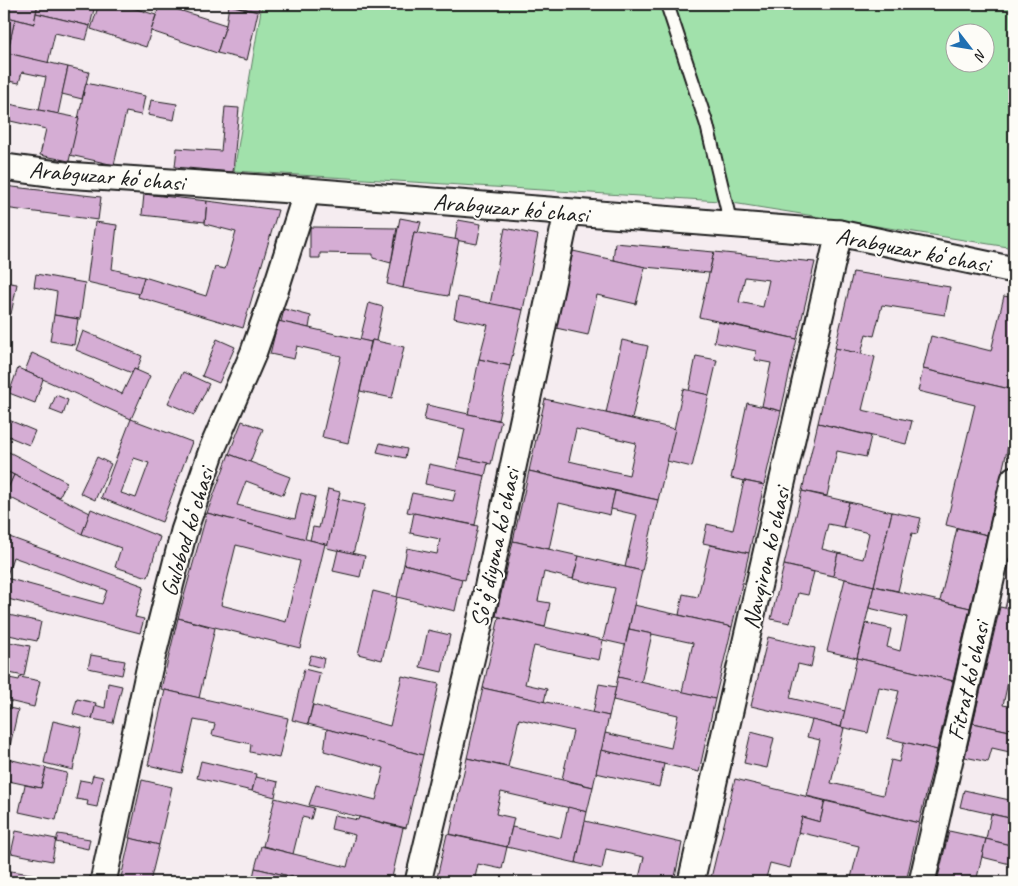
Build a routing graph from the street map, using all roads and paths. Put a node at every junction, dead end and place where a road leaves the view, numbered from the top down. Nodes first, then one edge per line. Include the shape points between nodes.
1 (667, 4) edge
2 (4, 167) edge
3 (307, 192) junction
4 (567, 213) junction
5 (731, 225) junction
6 (839, 233) junction
7 (1014, 270) edge
8 (1014, 479) edge
9 (103, 882) edge
10 (418, 882) edge
11 (691, 882) edge
12 (922, 882) edge

1 - 5 lane via 707,125
2 - 3 street, Arabguzar koʻchasi via 64,175
3 - 4 street, Arabguzar koʻchasi
3 - 9 street, Gulobod koʻchasi via 253,354 213,447 184,531 147,679
4 - 5 street, Arabguzar koʻchasi
4 - 10 street, Soʻgʻdiyona koʻchasi via 479,627
5 - 6 street, Arabguzar koʻchasi
6 - 7 street, Arabguzar koʻchasi
6 - 11 street, Navqiron koʻchasi
8 - 12 street, Fitrat koʻchasi

